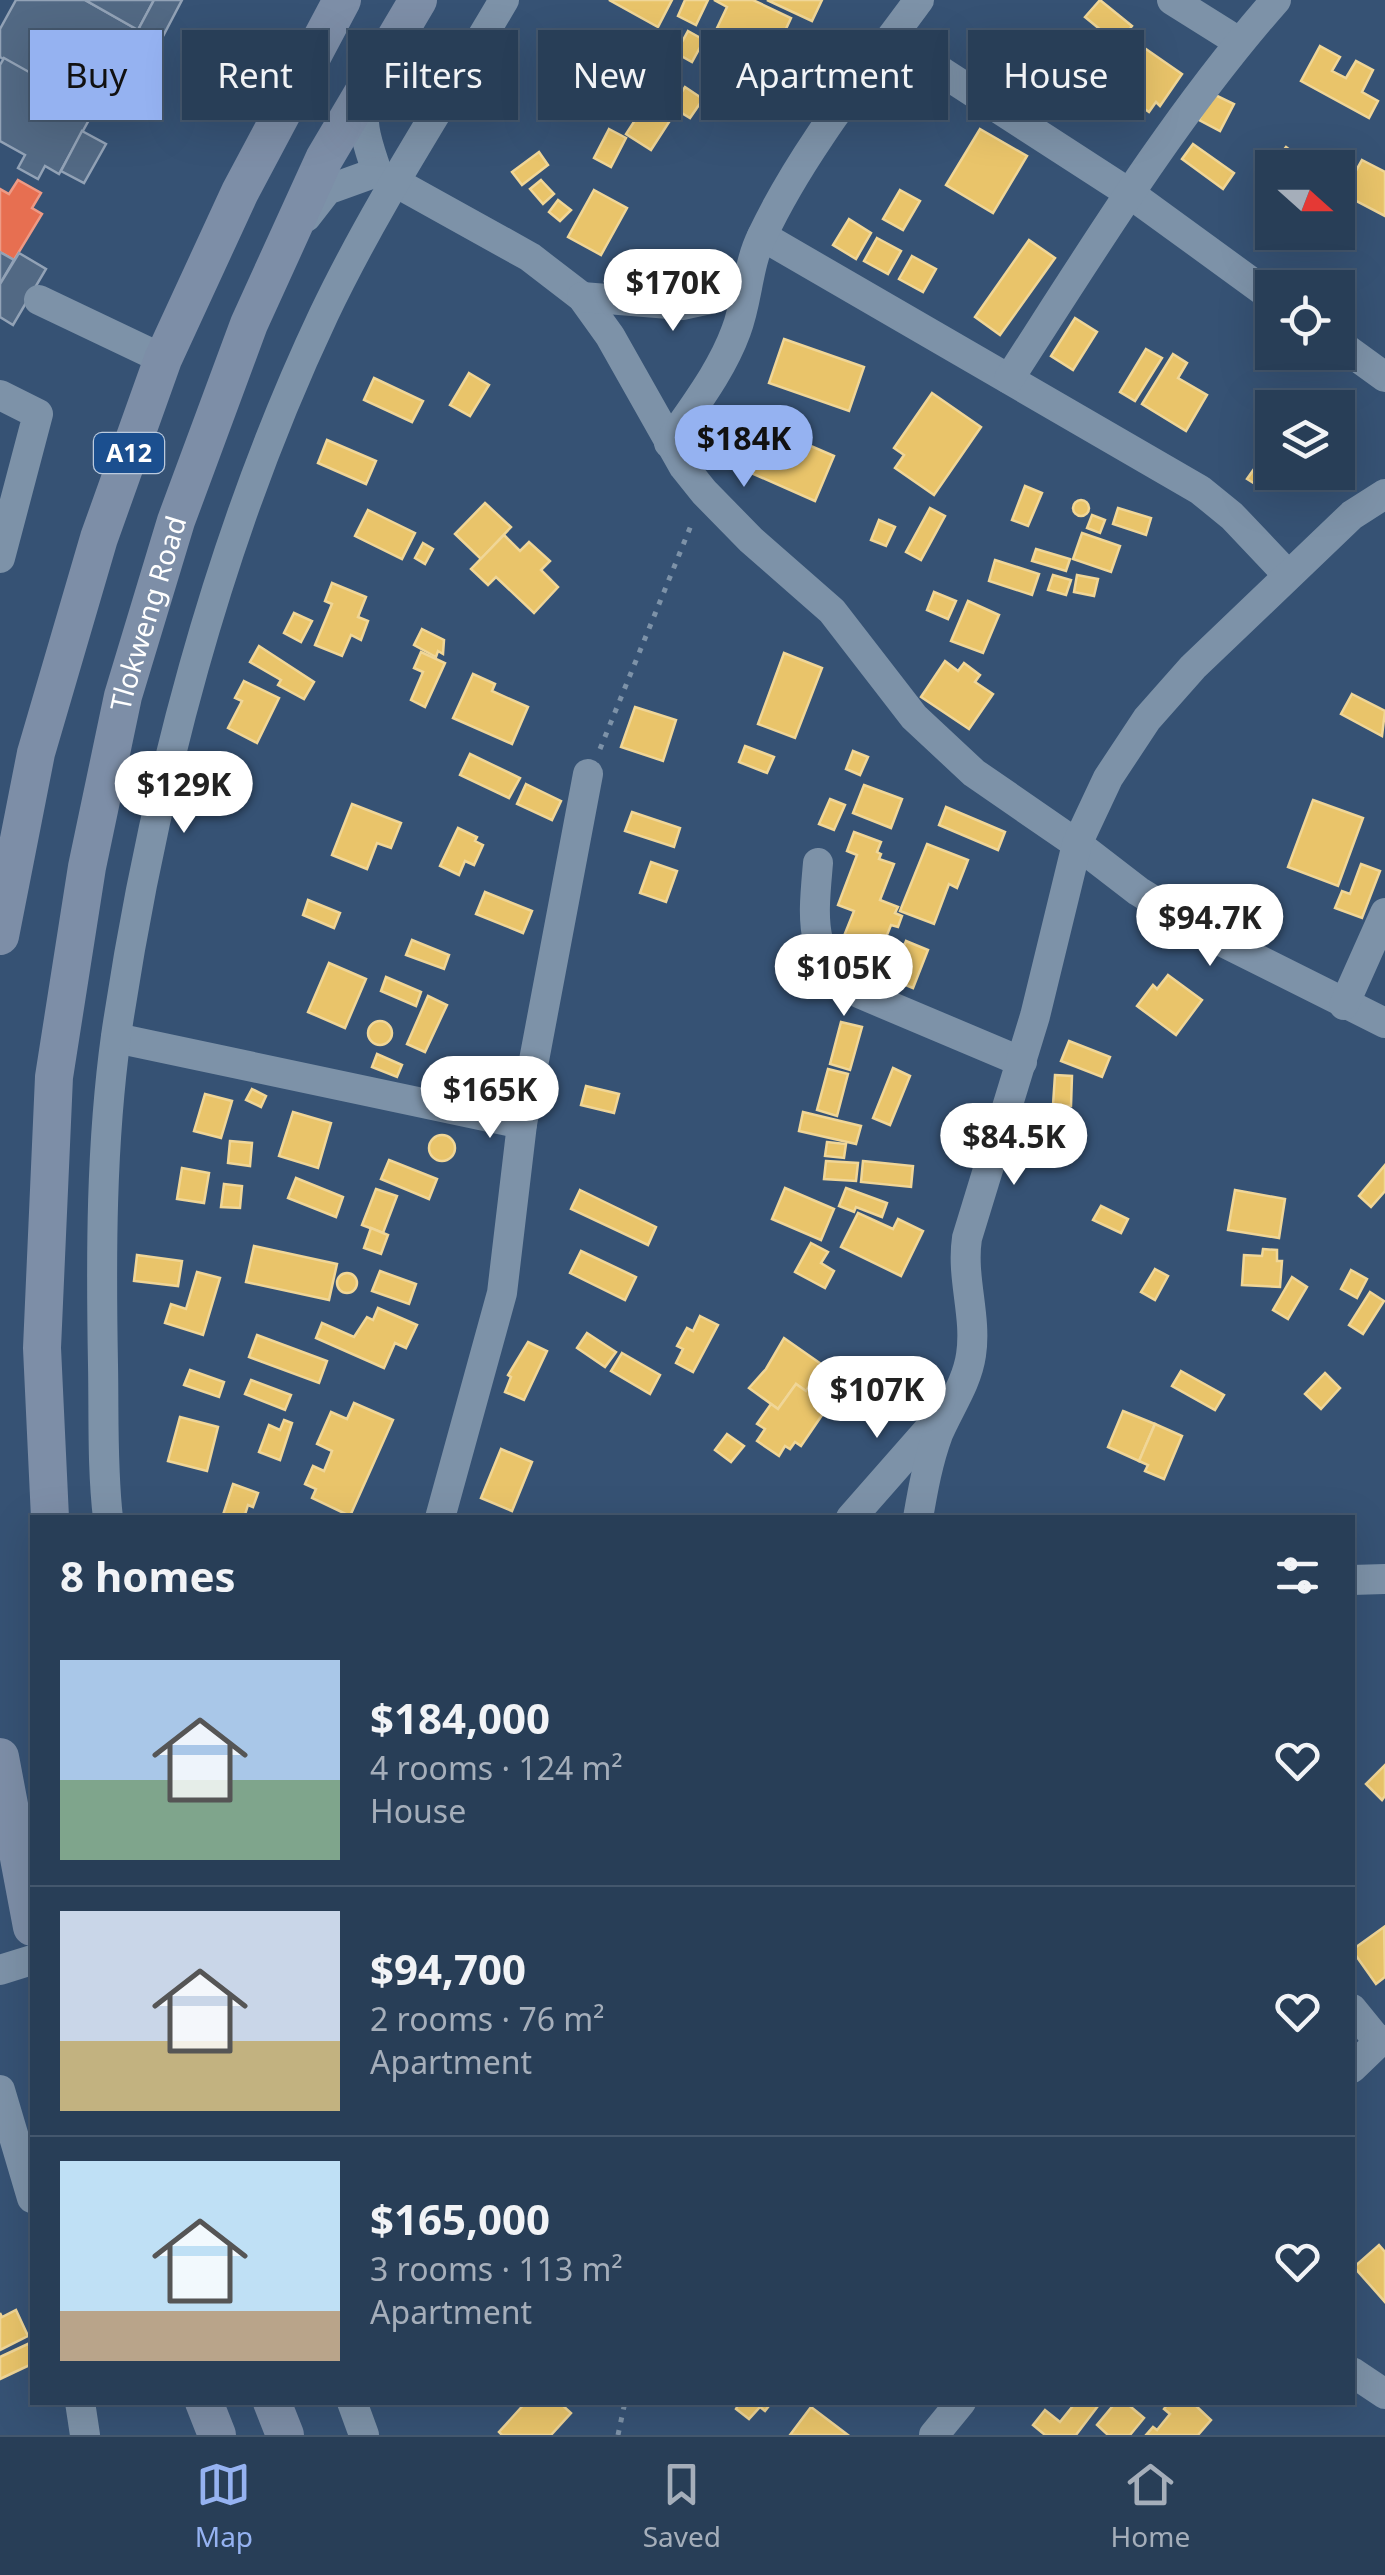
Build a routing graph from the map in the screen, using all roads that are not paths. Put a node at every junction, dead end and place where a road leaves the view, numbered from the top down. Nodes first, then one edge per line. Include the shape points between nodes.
1 (342, 0) edge
2 (418, 0) edge
3 (504, 0) edge
4 (919, 0) edge
5 (1172, 0) edge
6 (1276, 0) edge
7 (399, 30) edge
8 (897, 30) edge
9 (1239, 42) junction
10 (948, 76) edge
11 (348, 117) edge
12 (362, 120) edge
13 (833, 120) edge
14 (386, 178) junction
15 (1129, 193) junction
16 (762, 236) junction
17 (288, 238) junction
18 (747, 281) junction
19 (1255, 285) edge
20 (582, 297) junction
21 (39, 300) dead end
22 (1355, 352) edge
23 (163, 359) junction
24 (1381, 365) edge
25 (1010, 380) junction
26 (0, 394) edge
27 (669, 443) junction
28 (1385, 494) edge
29 (0, 558) edge
30 (1288, 575) junction
31 (588, 774) road end
32 (1078, 844) junction
33 (818, 863) dead end
34 (1385, 914) edge
35 (0, 936) edge
36 (1344, 1005) junction
37 (1385, 1023) edge
38 (116, 1038) junction
39 (1022, 1062) junction
40 (522, 1124) junction
41 (950, 1406) junction
42 (50, 1515) edge
43 (108, 1515) edge
44 (441, 1515) edge
45 (854, 1515) edge
46 (919, 1515) edge
47 (1355, 1580) edge
48 (1385, 1580) edge
49 (0, 1757) edge
50 (30, 1917) edge
51 (30, 1961) edge
52 (0, 1970) edge
53 (1355, 2012) edge
54 (1382, 2041) edge
55 (1355, 2065) edge
56 (0, 2090) edge
57 (30, 2191) edge
58 (1355, 2374) edge
59 (1385, 2394) edge
60 (80, 2405) edge
61 (205, 2405) edge
62 (273, 2405) edge
63 (353, 2405) edge
64 (959, 2405) edge
65 (85, 2435) edge
66 (217, 2435) edge
67 (285, 2435) edge
68 (364, 2435) edge
69 (934, 2435) edge

1 - 23 main road, A12 via 240,192
2 - 7 main road, Tlokweng Road / A12
3 - 14 street
4 - 8 street
5 - 9 street
6 - 9 street
9 - 15 street
10 - 15 street
11 - 17 main road, Tlokweng Road / A12
12 - 14 street
13 - 16 street
14 - 17 street via 328,190
14 - 20 street via 530,257
14 - 38 street via 264,453 222,576 167,764
15 - 19 street
15 - 25 street
16 - 18 street
16 - 25 street
17 - 42 main road, Tlokweng Road / A12 via 176,522 124,696 86,867 54,1077 42,1348
18 - 20 street via 682,305
18 - 27 street via 738,329
20 - 27 street
21 - 23 street
22 - 24 street
23 - 35 main road, A12 via 98,538 36,754
25 - 30 street via 1200,490
26 - 29 street via 38,414
27 - 32 street via 704,492 832,611 914,717 974,773
28 - 30 street via 1352,515
30 - 32 street via 1148,719 1108,778
31 - 40 street
32 - 36 street via 1209,935
32 - 39 street
33 - 39 street via 813,914 819,948 841,982
34 - 36 street
36 - 37 street
38 - 40 street
38 - 43 street via 102,1213
39 - 41 street via 967,1238 972,1353
40 - 44 street via 502,1293
41 - 45 street
41 - 46 street
47 - 48 street
49 - 50 main road
51 - 52 street
53 - 54 street
54 - 55 street
56 - 57 street
58 - 59 street
60 - 65 street
61 - 66 main road
62 - 67 main road
63 - 68 street
64 - 69 street

